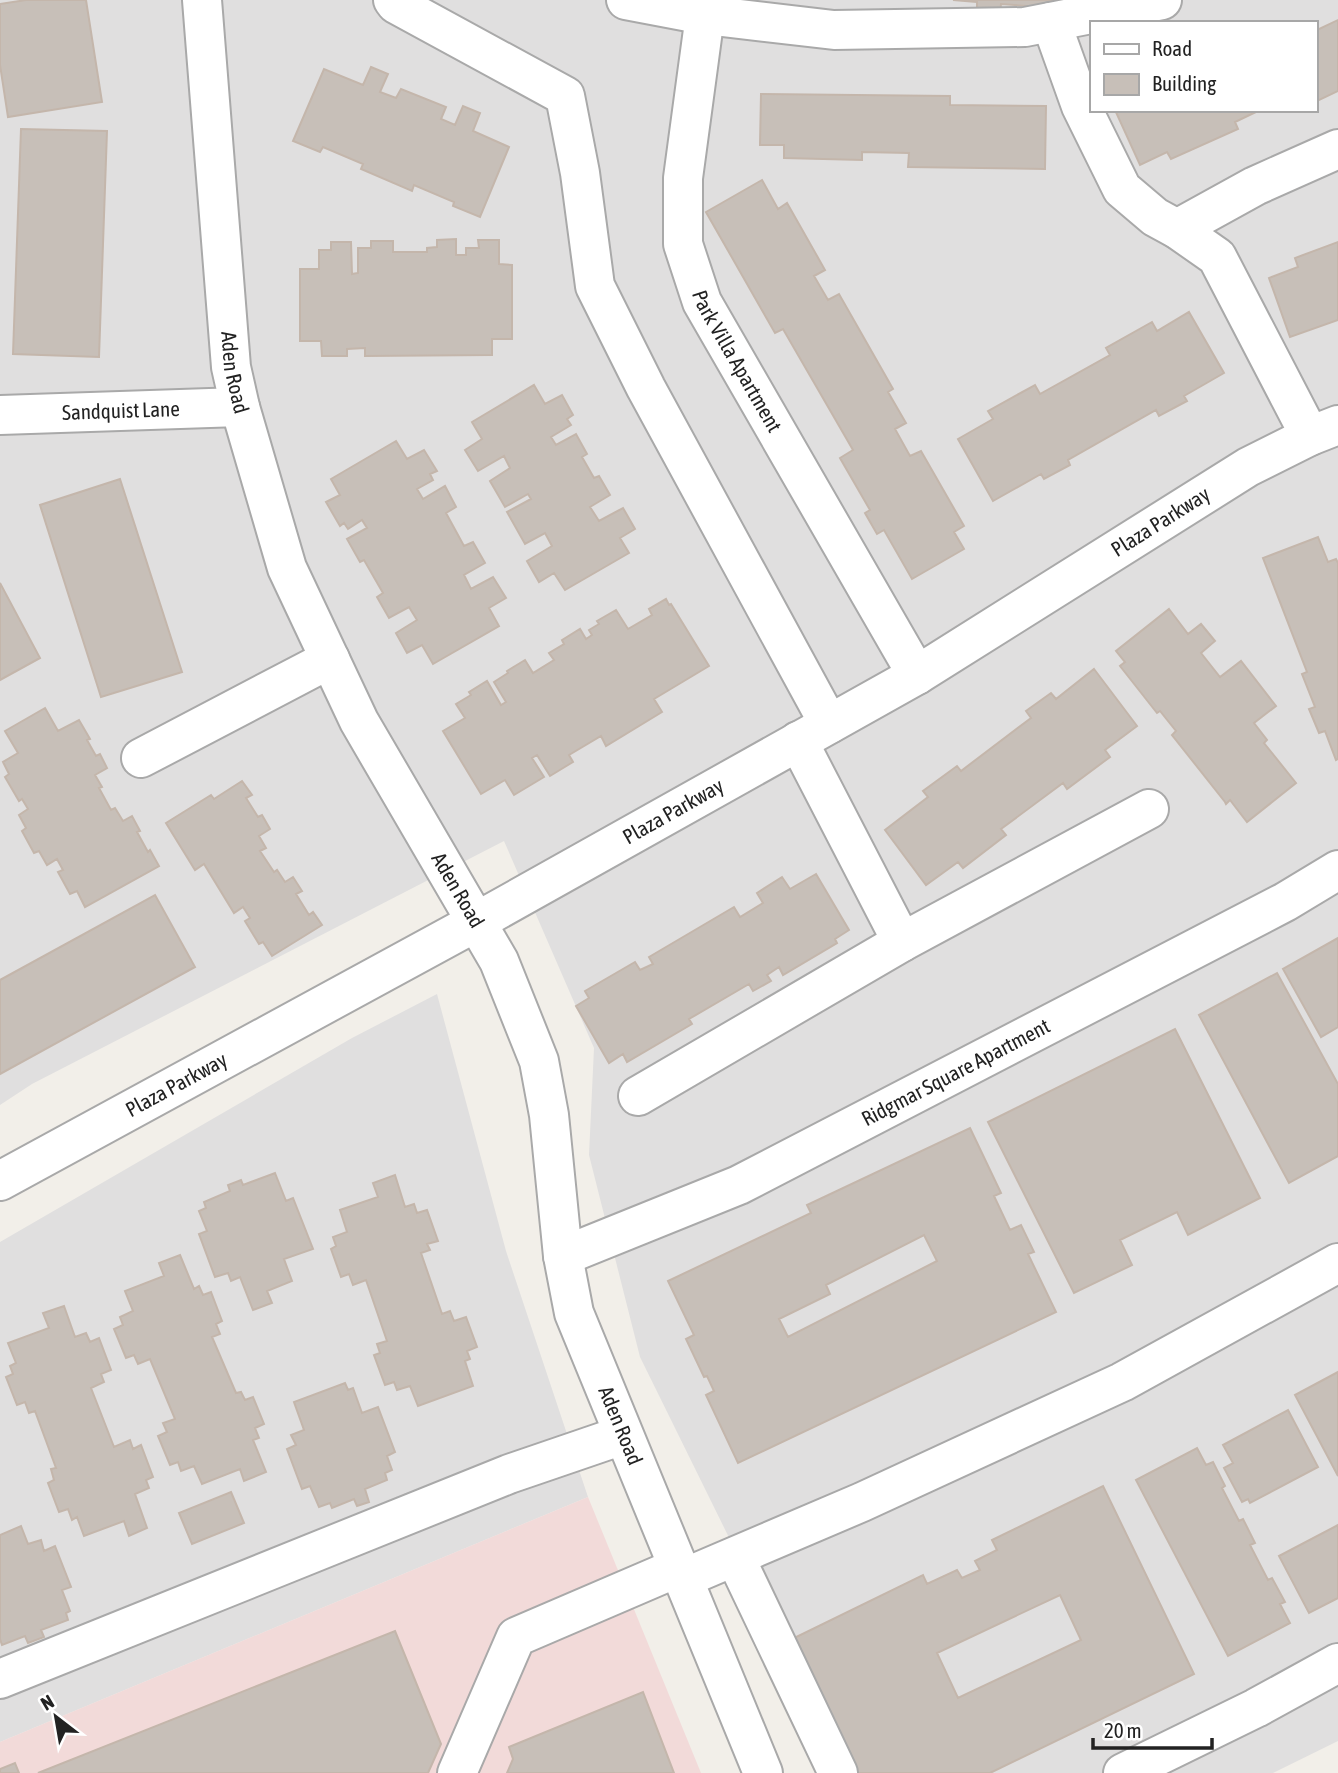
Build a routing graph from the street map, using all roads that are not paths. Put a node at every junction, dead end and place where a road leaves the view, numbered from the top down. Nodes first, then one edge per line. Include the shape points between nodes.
1 (202, 0) edge
2 (393, 0) edge
3 (626, 0) edge
4 (1162, 0) edge
5 (705, 15) junction
6 (1051, 22) junction
7 (1338, 149) edge
8 (1177, 229) junction
9 (240, 407) junction
10 (0, 415) edge
11 (1324, 431) edge
12 (330, 659) junction
13 (917, 675) junction
14 (814, 733) junction
15 (141, 758) dead end
16 (1149, 809) dead end
17 (1338, 870) edge
18 (476, 922) junction
19 (902, 942) junction
20 (638, 1096) dead end
21 (0, 1181) edge
22 (563, 1256) junction
23 (1338, 1263) edge
24 (623, 1435) junction
25 (735, 1556) junction
26 (681, 1572) junction
27 (1338, 1663) edge
28 (0, 1679) edge
29 (457, 1773) edge
30 (763, 1773) edge
31 (838, 1773) edge
32 (1123, 1773) edge

1 - 9 street, Aden Road via 231,367
2 - 14 street via 565,96 596,286
3 - 5 street
4 - 6 street
5 - 6 street via 834,30 1025,27
5 - 13 street, Park Villa Apartment via 683,178 682,244 702,302
6 - 8 street via 1081,106 1122,189
7 - 8 street via 1255,186
8 - 11 street via 1217,257
9 - 10 street, Sandquist Lane
9 - 12 street, Aden Road via 287,568
11 - 13 street, Plaza Parkway via 1248,467
12 - 15 street
12 - 18 street, Aden Road via 359,721
13 - 14 street, Plaza Parkway
14 - 18 street, Plaza Parkway
14 - 19 street
16 - 19 street
17 - 22 street, Ridgmar Square Apartment via 1285,902 739,1185
18 - 21 street, Plaza Parkway
18 - 22 street, Aden Road via 499,961 539,1061
19 - 20 street
22 - 24 street, Aden Road via 574,1313
23 - 25 street via 1122,1382 875,1497
24 - 26 street, Aden Road
24 - 28 street via 509,1474
25 - 26 street
25 - 31 street
26 - 29 street via 516,1637
26 - 30 street, Aden Road
27 - 32 street

